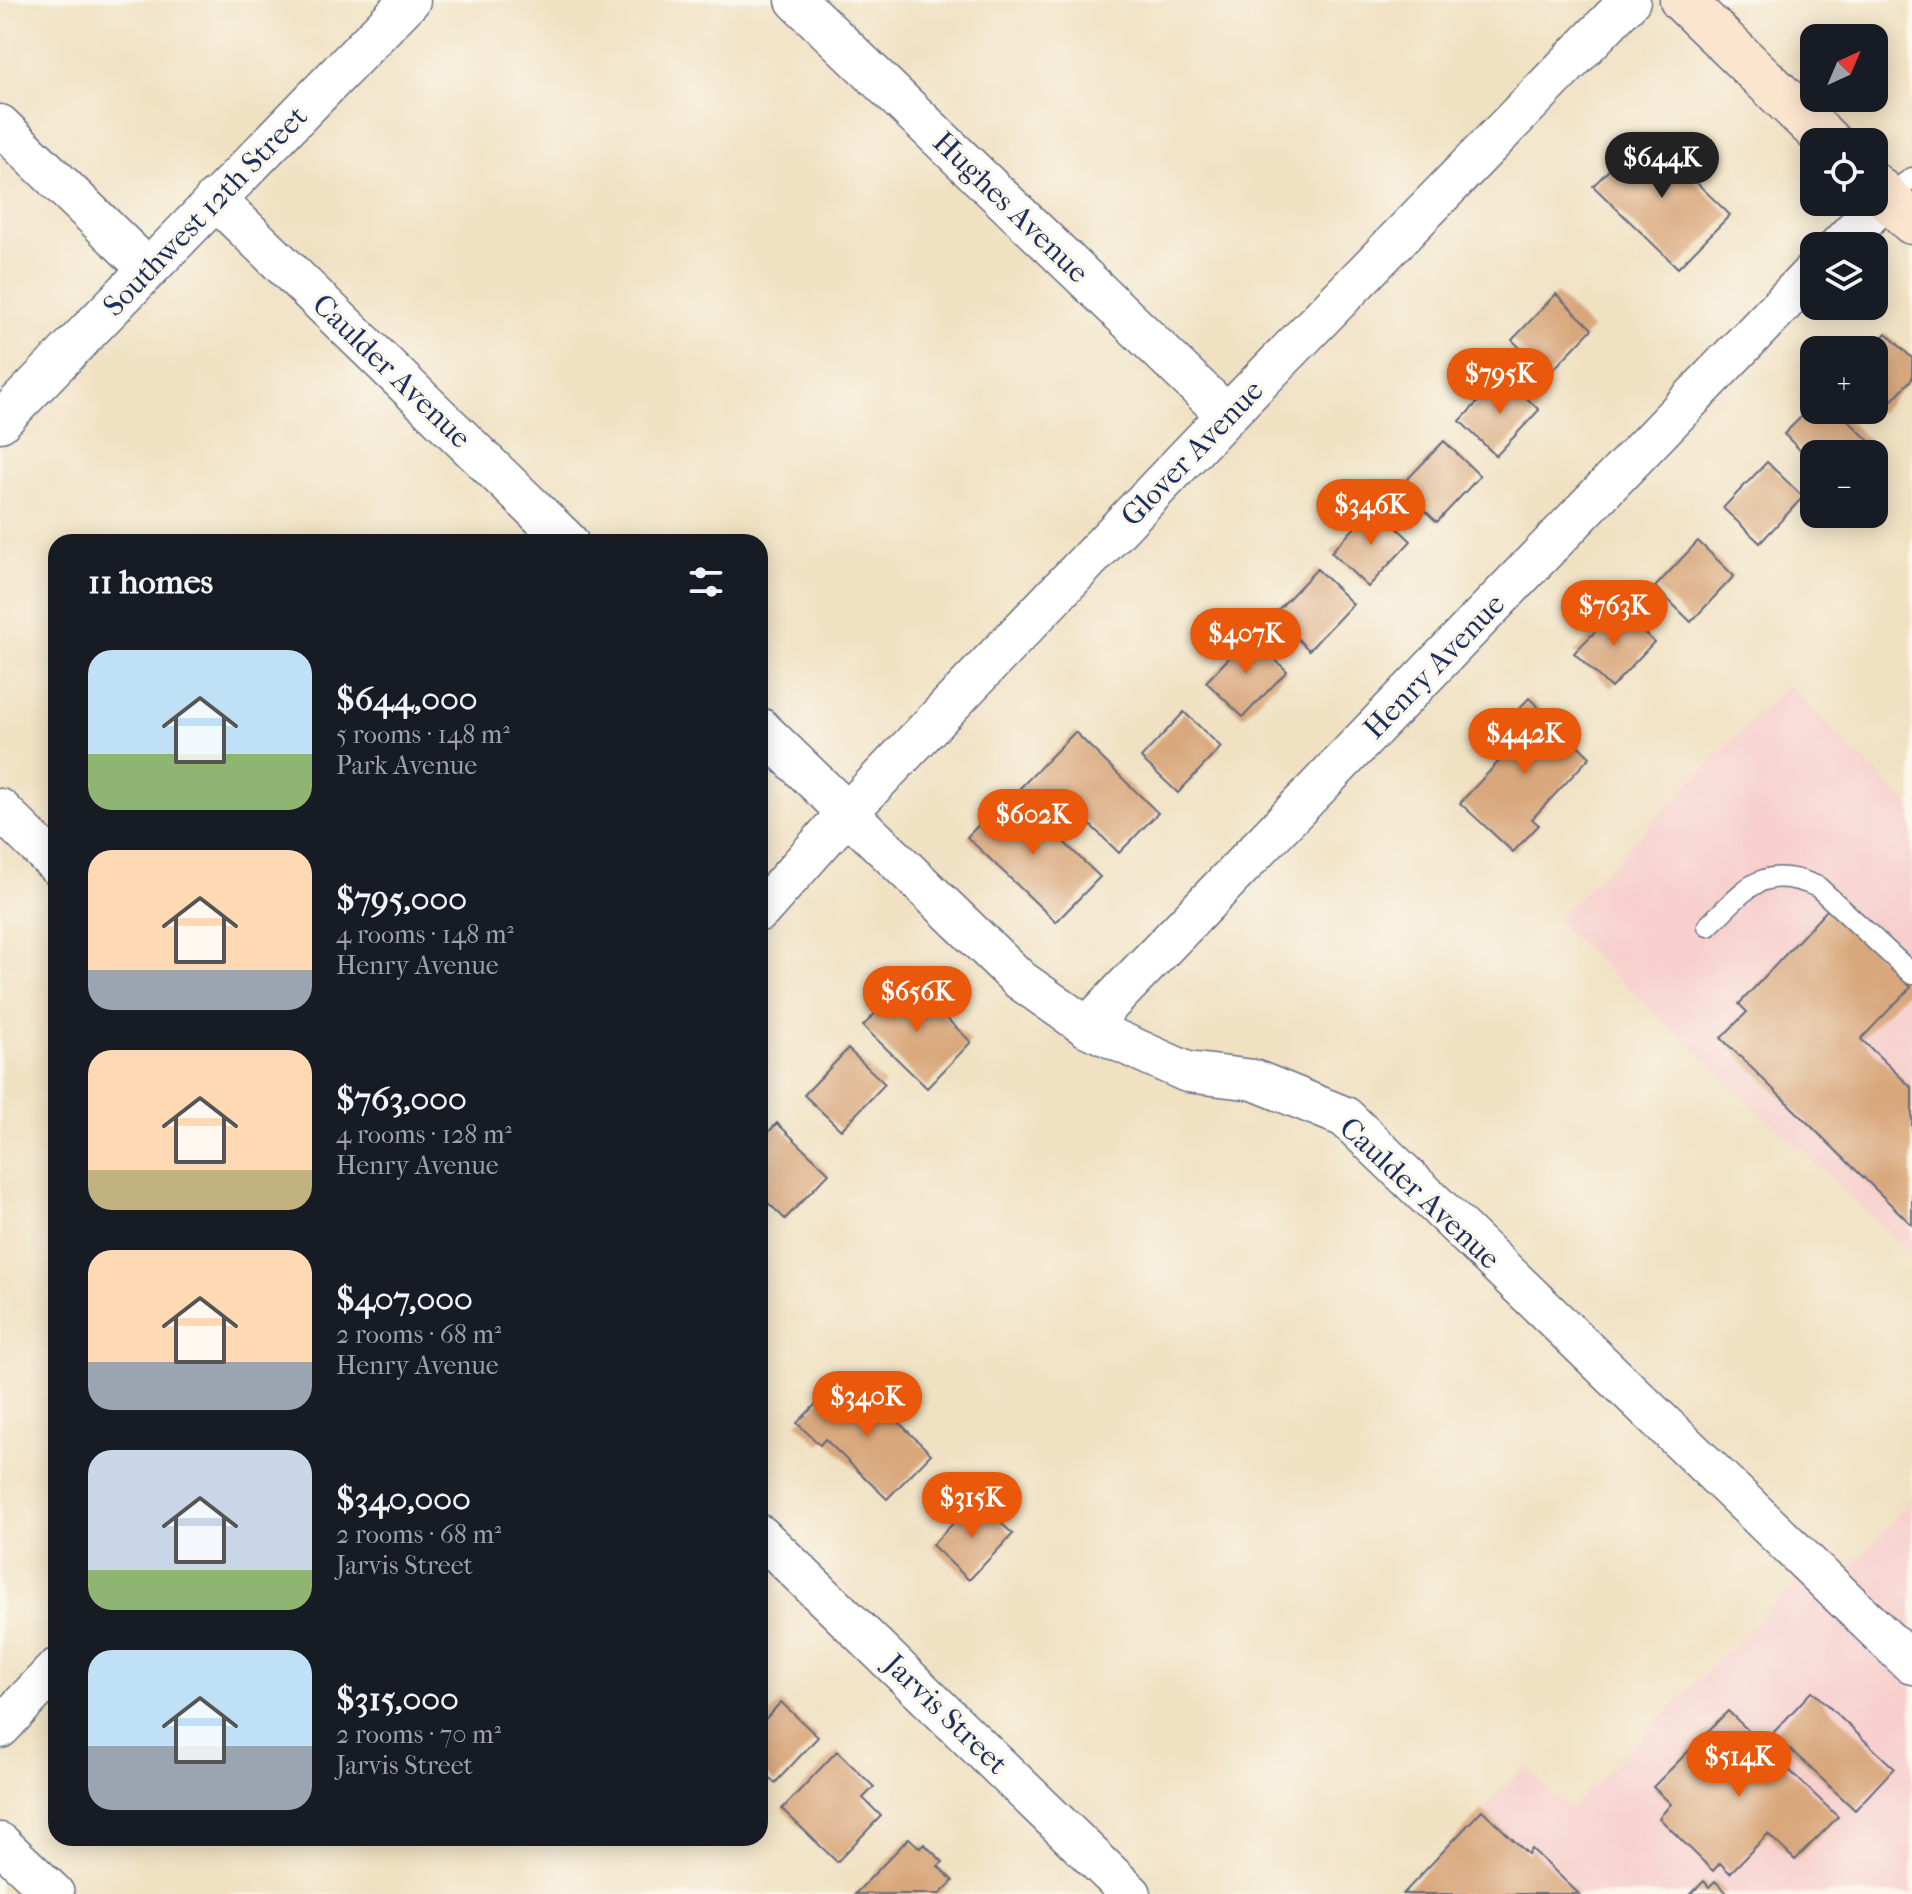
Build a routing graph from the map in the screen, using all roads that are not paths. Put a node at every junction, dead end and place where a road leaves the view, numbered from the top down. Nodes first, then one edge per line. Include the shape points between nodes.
1 (410, 0) edge
2 (796, 0) edge
3 (1630, 0) edge
4 (1682, 0) edge
5 (0, 125) edge
6 (1815, 128) edge
7 (1896, 195) edge
8 (215, 199) junction
9 (1855, 232) edge
10 (148, 269) junction
11 (1800, 286) edge
12 (1227, 415) junction
13 (0, 422) edge
14 (560, 534) edge
15 (768, 736) edge
16 (0, 809) edge
17 (847, 813) junction
18 (48, 856) edge
19 (768, 902) edge
20 (1708, 926) dead end
21 (1912, 974) edge
22 (1087, 1027) junction
23 (768, 1543) edge
24 (1912, 1664) edge
25 (48, 1677) edge
26 (0, 1728) edge
27 (0, 1843) edge
28 (54, 1894) edge
29 (1131, 1894) edge

1 - 8 street, Southwest 12th Street
2 - 12 street, Hughes Avenue
3 - 12 street, Glover Avenue
4 - 6 street
5 - 10 street
7 - 9 street
8 - 10 street, Southwest 12th Street
8 - 14 street, Caulder Avenue
10 - 13 street, Southwest 12th Street
11 - 22 street, Henry Avenue
12 - 17 street, Glover Avenue
15 - 17 street, Caulder Avenue
16 - 18 street
17 - 19 street, Glover Avenue
17 - 22 street, Caulder Avenue via 1020,980
20 - 21 lane via 1750,885 1778,875 1818,887
22 - 24 street, Caulder Avenue via 1187,1072 1254,1080 1345,1117
23 - 29 street, Jarvis Street
25 - 26 street
27 - 28 street

